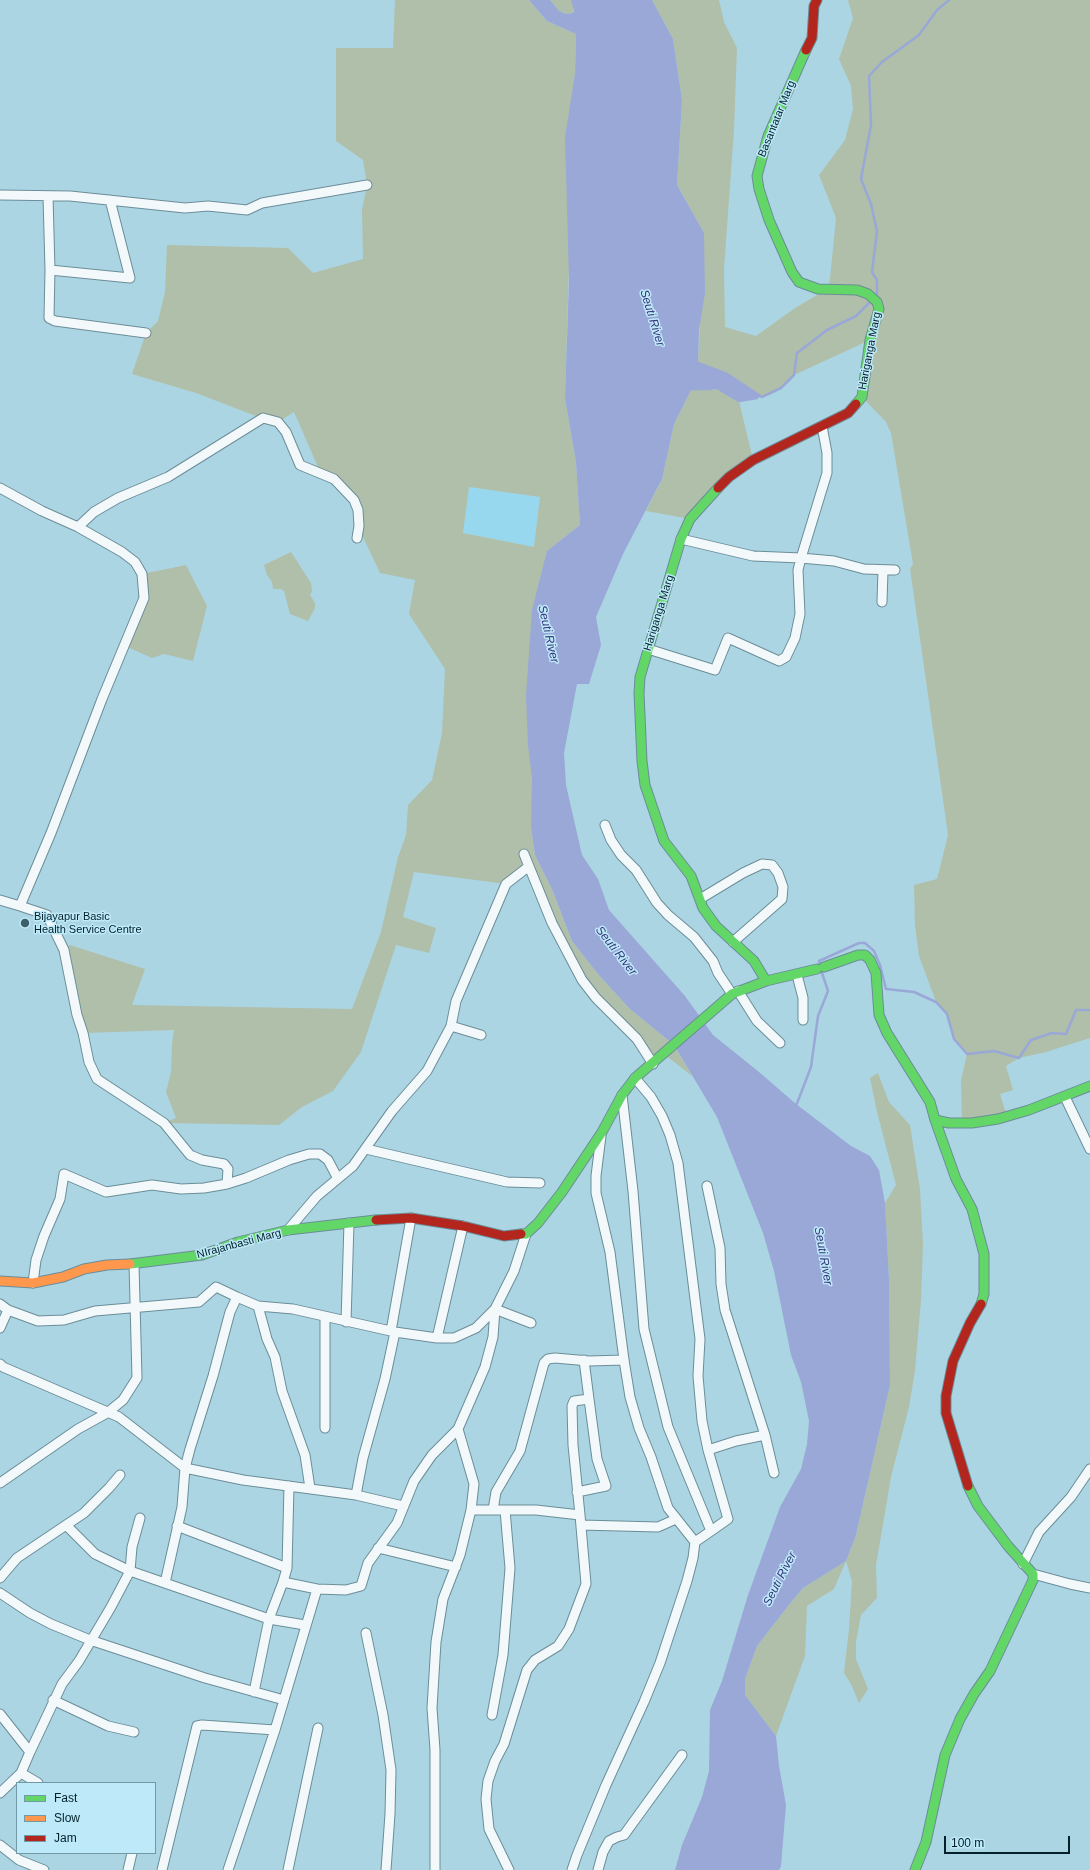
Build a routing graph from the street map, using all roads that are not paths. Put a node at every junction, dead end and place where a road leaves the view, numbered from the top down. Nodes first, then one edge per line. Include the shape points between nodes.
1 (817, 0) edge
2 (366, 185) dead end
3 (0, 195) edge
4 (48, 196) junction
5 (110, 200) junction
6 (50, 270) junction
7 (877, 302) joint
8 (146, 332) dead end
9 (822, 426) junction
10 (0, 488) edge
11 (78, 527) junction
12 (357, 538) dead end
13 (681, 539) junction
14 (801, 558) junction
15 (895, 570) dead end
16 (883, 571) junction
17 (882, 602) dead end
18 (648, 649) junction
19 (605, 825) dead end
20 (524, 854) dead end
21 (528, 867) junction
22 (700, 899) junction
23 (0, 900) edge
24 (20, 906) junction
25 (733, 942) junction
26 (797, 975) junction
27 (766, 981) junction
28 (735, 993) junction
29 (803, 1020) dead end
30 (451, 1026) junction
31 (481, 1035) dead end
32 (780, 1043) dead end
33 (653, 1064) junction
34 (635, 1078) junction
35 (1090, 1086) edge
36 (622, 1095) junction
37 (1065, 1097) junction
38 (935, 1120) junction
39 (602, 1132) junction
40 (366, 1149) junction
41 (1090, 1149) edge
42 (337, 1178) junction
43 (540, 1183) dead end
44 (227, 1184) junction
45 (706, 1186) dead end
46 (411, 1218) junction
47 (349, 1223) junction
48 (463, 1226) junction
49 (288, 1230) junction
50 (526, 1234) junction
51 (134, 1264) junction
52 (0, 1281) edge
53 (33, 1283) junction
54 (237, 1297) junction
55 (0, 1304) edge
56 (258, 1306) junction
57 (134, 1308) junction
58 (496, 1309) junction
59 (8, 1310) junction
60 (325, 1317) junction
61 (346, 1322) junction
62 (531, 1323) dead end
63 (0, 1328) edge
64 (393, 1332) junction
65 (437, 1338) junction
66 (584, 1360) junction
67 (624, 1360) junction
68 (1, 1368) edge
69 (589, 1399) junction
70 (107, 1412) junction
71 (325, 1428) dead end
72 (458, 1429) junction
73 (765, 1435) junction
74 (708, 1450) junction
75 (186, 1468) junction
76 (1090, 1469) edge
77 (774, 1473) dead end
78 (120, 1475) dead end
79 (0, 1483) edge
80 (289, 1486) junction
81 (310, 1488) junction
82 (577, 1492) junction
83 (356, 1495) junction
84 (403, 1506) junction
85 (471, 1510) junction
86 (493, 1510) junction
87 (506, 1510) junction
88 (580, 1515) junction
89 (140, 1518) dead end
90 (676, 1519) junction
91 (66, 1525) junction
92 (581, 1525) junction
93 (178, 1526) junction
94 (711, 1532) junction
95 (695, 1542) junction
96 (378, 1548) junction
97 (1023, 1564) junction
98 (456, 1567) junction
99 (287, 1568) junction
100 (130, 1571) junction
101 (1033, 1574) junction
102 (0, 1578) edge
103 (283, 1582) junction
104 (165, 1583) junction
105 (1090, 1588) edge
106 (317, 1589) junction
107 (0, 1593) edge
108 (269, 1619) junction
109 (305, 1625) junction
110 (366, 1633) dead end
111 (90, 1640) junction
112 (254, 1692) junction
113 (53, 1700) junction
114 (284, 1700) junction
115 (0, 1714) edge
116 (492, 1715) dead end
117 (318, 1728) dead end
118 (275, 1730) junction
119 (134, 1732) dead end
120 (30, 1752) junction
121 (682, 1755) dead end
122 (21, 1773) junction
123 (36, 1782) edge
124 (0, 1793) edge
125 (0, 1846) edge
126 (132, 1854) edge
127 (44, 1870) edge
128 (128, 1870) edge
129 (162, 1870) edge
130 (228, 1870) edge
131 (288, 1870) edge
132 (386, 1870) edge
133 (435, 1870) edge
134 (509, 1870) edge
135 (572, 1870) edge
136 (598, 1870) edge
137 (915, 1870) edge

1 - 7 street, Basantatar Marg via 809,49 788,89 760,159 757,176 759,189 775,234 799,282 818,289 857,290 868,294
2 - 5 street via 262,203 247,210 208,206 185,208
3 - 4 street
4 - 5 street
4 - 6 street
5 - 6 street via 130,278
6 - 8 street via 48,318
7 - 9 street, Hariganga Marg via 879,309 870,340 862,396 848,413
9 - 13 street, Hariganga Marg via 753,460 729,477 690,519
9 - 14 street via 827,453 827,473
10 - 11 street
11 - 12 street via 94,512 118,498 168,477 263,418 278,422 286,432 300,465 334,479 354,500 358,510
11 - 24 street via 135,562 142,574 144,598 52,833
13 - 14 street via 753,556
13 - 18 street, Hariganga Marg
14 - 16 street via 834,561
14 - 18 street via 798,570 800,614 795,638 786,657 779,661 728,638 715,670
15 - 16 street
16 - 17 street
18 - 22 street, Hariganga Marg via 640,677 639,692 645,785 664,841 691,876
19 - 28 street via 611,840 636,870 657,903 694,937
20 - 21 street
21 - 30 street via 506,884 495,906 456,1001
21 - 33 street via 552,923 582,980 596,998 637,1039
22 - 25 street, Hariganga Marg via 703,908 716,926
22 - 25 street via 762,864 772,865 783,887 782,899
23 - 24 street
24 - 44 street via 47,915 64,950 89,1062 97,1079 164,1123 190,1154 202,1160 224,1164 228,1169
25 - 27 street, Hariganga Marg via 754,961
26 - 27 street
26 - 29 street via 803,998
26 - 38 street via 858,955 865,955 870,960 876,972 879,1015 887,1033 930,1102
27 - 28 street
28 - 32 street via 757,1021
28 - 33 street via 723,1000
30 - 31 street
30 - 40 street via 427,1071 392,1111
33 - 34 street
34 - 36 street
34 - 74 street via 662,1116 678,1163 700,1339 698,1376 702,1421
35 - 37 street
36 - 39 street
36 - 94 street via 644,1329 668,1427
37 - 38 street via 998,1119 972,1123
37 - 41 street
38 - 97 street via 956,1179 972,1208 984,1254 984,1294 953,1361 946,1396 946,1414 958,1456 975,1500 989,1523
39 - 50 street via 562,1192
39 - 67 street via 596,1193 610,1252
40 - 42 street via 353,1166
40 - 43 street via 507,1182
42 - 44 street via 328,1160 320,1154 309,1154
42 - 49 street via 317,1196
44 - 53 street via 181,1189 152,1185 106,1192 64,1174 60,1199 36,1260
45 - 73 street via 720,1248 725,1310
46 - 47 street, NIrajanbasti Marg
46 - 48 street, NIrajanbasti Marg
46 - 64 street
47 - 49 street, NIrajanbasti Marg
47 - 61 street
48 - 50 street, NIrajanbasti Marg via 504,1236
48 - 65 street
49 - 51 street, NIrajanbasti Marg via 238,1242 202,1255
50 - 58 street via 514,1271
51 - 53 street, NIrajanbasti Marg via 84,1269 63,1277
51 - 57 street
52 - 53 street, NIrajanbasti Marg
54 - 56 street
54 - 57 street via 216,1287 199,1302
54 - 75 street via 230,1312
55 - 59 street
56 - 60 street via 293,1309
56 - 81 street via 266,1339 275,1357 282,1391 305,1455
57 - 59 street via 95,1311 64,1320 38,1321
57 - 70 street via 137,1378 123,1400
58 - 62 street
58 - 65 street via 476,1328 454,1338
58 - 72 street via 493,1337 485,1367
59 - 63 street
60 - 61 street
60 - 71 street
61 - 64 street
64 - 65 street
64 - 83 street via 385,1379 363,1458
66 - 67 street
66 - 69 street
66 - 86 street via 555,1358 544,1362 520,1451 496,1492
67 - 90 street via 630,1397 639,1428 668,1508
68 - 70 street
69 - 82 street via 574,1400 572,1406 572,1445
69 - 82 street via 597,1459 606,1486
70 - 75 street via 118,1417
70 - 79 street
72 - 84 street via 432,1455 414,1481
72 - 85 street via 474,1484
73 - 74 street
73 - 77 street
74 - 94 street via 728,1519
75 - 80 street via 243,1480
75 - 93 street
76 - 97 street via 1071,1497 1039,1532
78 - 91 street via 84,1513
80 - 81 street
80 - 99 street
81 - 83 street
82 - 88 street
83 - 84 street
84 - 96 street via 397,1523
85 - 86 street
85 - 98 street
86 - 87 street
87 - 88 street via 536,1510
87 - 116 street via 510,1568 503,1655
88 - 92 street
89 - 100 street via 132,1547
90 - 92 street via 658,1527
90 - 95 street
91 - 100 street via 95,1554
91 - 102 street via 17,1558
92 - 134 street via 586,1584 569,1629 558,1646 535,1660 528,1670 504,1744 488,1781 486,1798 490,1829
93 - 99 street
93 - 104 street
94 - 95 street
95 - 135 street via 687,1581 660,1663 576,1855
96 - 98 street
96 - 106 street via 368,1563 361,1586 346,1590
97 - 101 street
98 - 133 street via 443,1599 436,1642 432,1708 435,1750
99 - 103 street
100 - 104 street
100 - 111 street
101 - 105 street
101 - 137 street via 999,1653 960,1719 945,1755 926,1842
103 - 106 street
103 - 108 street
104 - 108 street
106 - 109 street
107 - 111 street via 51,1624
108 - 109 street
108 - 112 street
109 - 114 street
110 - 132 street via 383,1715 391,1770
111 - 112 street
111 - 113 street
112 - 114 street
113 - 119 street via 108,1726
113 - 120 street
114 - 118 street
115 - 120 street
117 - 131 street
118 - 129 street via 198,1726
118 - 130 street
120 - 122 street
121 - 136 street via 624,1835 609,1841
122 - 123 street
122 - 124 street
125 - 127 street via 19,1860
126 - 128 street

